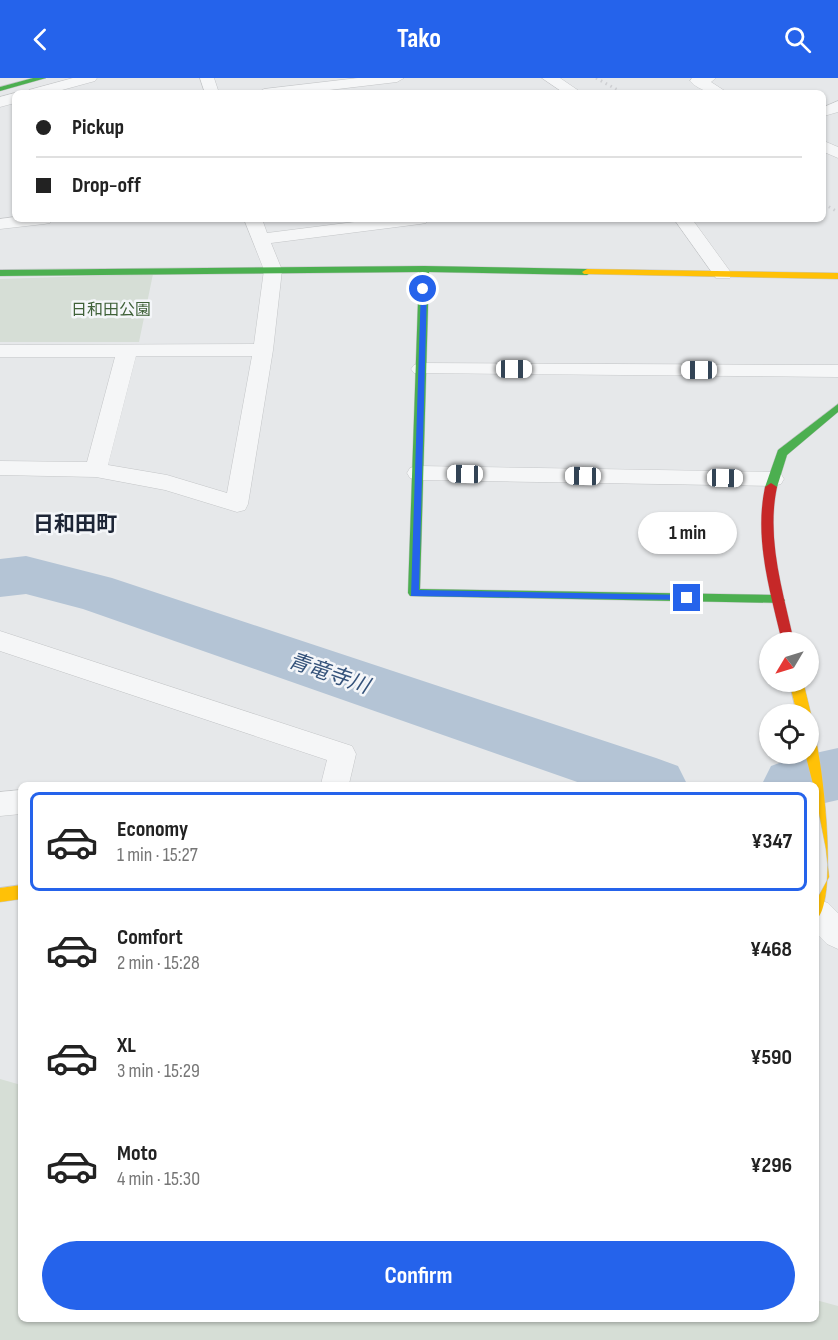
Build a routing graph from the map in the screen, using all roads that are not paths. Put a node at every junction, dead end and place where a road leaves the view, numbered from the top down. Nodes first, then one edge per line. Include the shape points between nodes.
1 (42, 78) edge
2 (89, 78) edge
3 (397, 78) edge
4 (549, 78) edge
5 (709, 78) edge
6 (0, 89) edge
7 (45, 90) edge
8 (291, 90) edge
9 (571, 90) edge
10 (715, 90) edge
11 (18, 222) edge
12 (255, 222) edge
13 (396, 222) edge
14 (685, 222) edge
15 (0, 224) edge
16 (260, 239) junction
17 (424, 269) junction
18 (273, 270) junction
19 (0, 273) edge
20 (723, 274) junction
21 (838, 276) edge
22 (262, 350) junction
23 (0, 351) edge
24 (127, 351) junction
25 (421, 369) junction
26 (838, 370) edge
27 (838, 407) edge
28 (0, 468) edge
29 (96, 470) junction
30 (418, 474) junction
31 (773, 479) junction
32 (778, 600) junction
33 (786, 632) edge
34 (0, 641) edge
35 (814, 764) edge
36 (335, 782) edge
37 (818, 782) edge
38 (819, 785) edge
39 (18, 802) edge
40 (0, 804) edge
41 (18, 892) edge
42 (0, 895) edge
43 (824, 920) edge

1 - 6 street
2 - 7 street
3 - 8 street
4 - 9 street
5 - 10 street via 697,81
11 - 15 street
12 - 16 street
13 - 16 street
14 - 20 street
16 - 18 street
17 - 18 street
17 - 20 street
17 - 25 street
18 - 19 street
18 - 22 street
20 - 21 street
22 - 24 street
22 - 29 street via 237,504 167,483
23 - 24 street
24 - 29 street
25 - 26 street
25 - 30 street
27 - 31 street via 782,453
28 - 29 street
30 - 31 street
30 - 32 street via 414,593
31 - 32 street via 768,496 768,550
32 - 33 street
34 - 36 street via 342,754
35 - 37 street
38 - 43 street via 835,848 837,876
39 - 40 street
41 - 42 street

